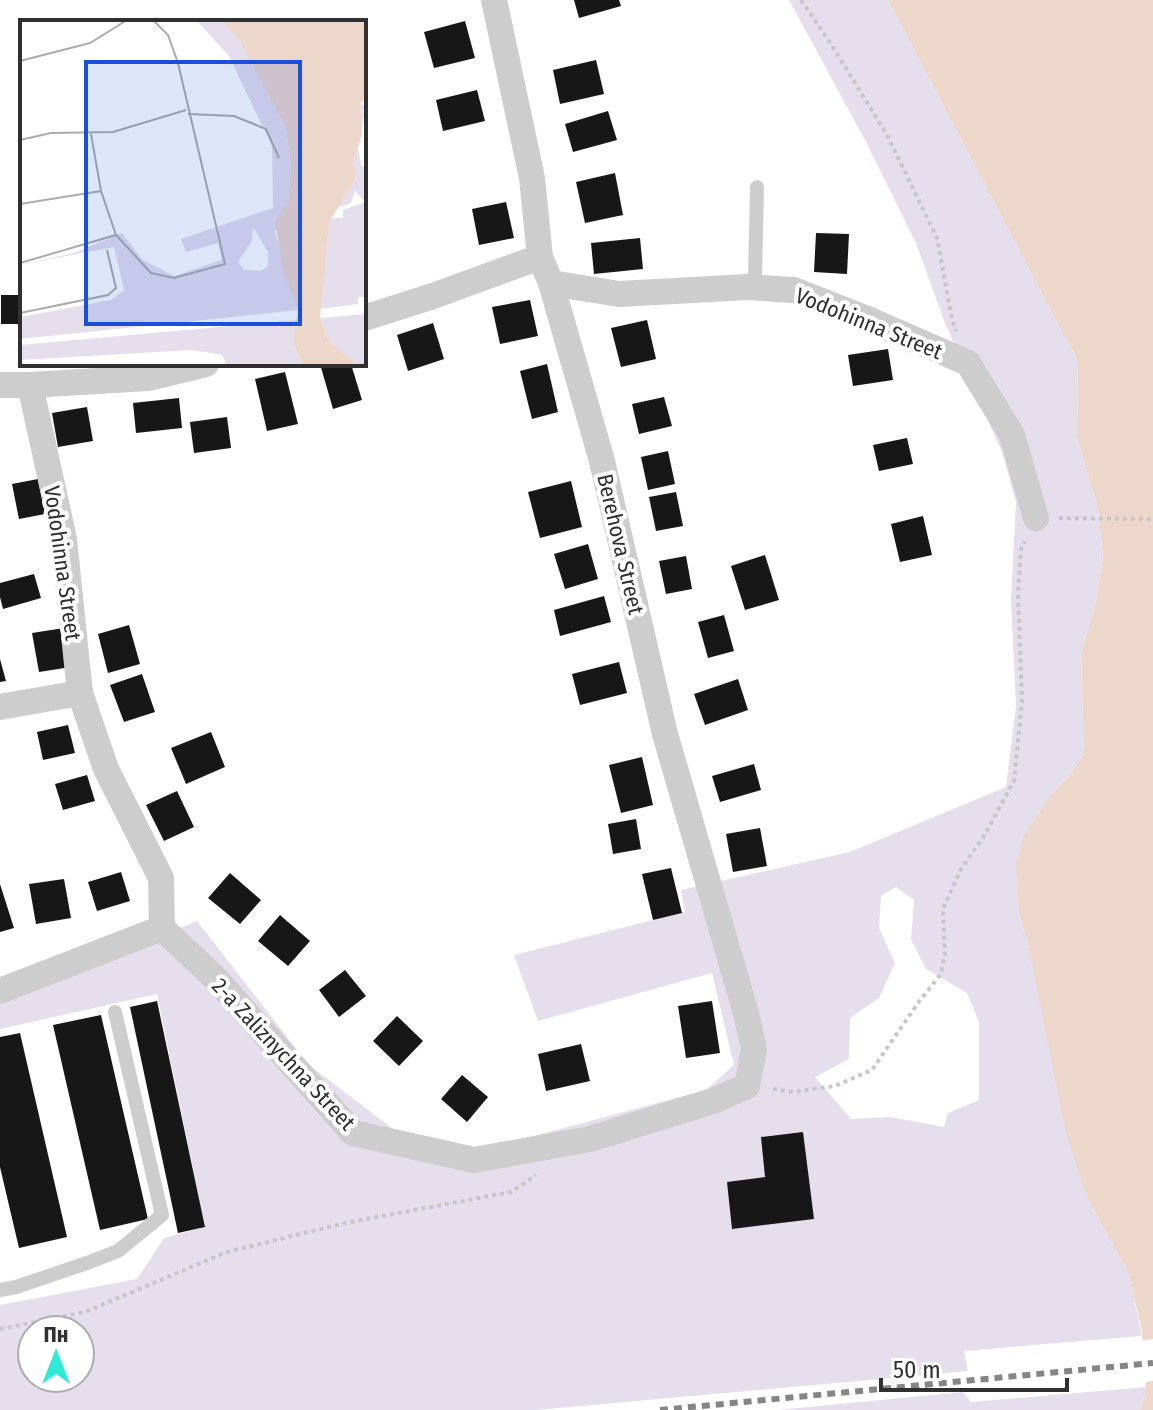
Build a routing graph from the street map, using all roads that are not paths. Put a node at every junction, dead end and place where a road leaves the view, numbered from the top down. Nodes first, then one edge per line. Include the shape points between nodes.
1 (494, 0) edge
2 (757, 187) dead end
3 (540, 257) junction
4 (551, 283) junction
5 (748, 287) junction
6 (366, 317) edge
7 (198, 366) edge
8 (0, 385) edge
9 (30, 385) junction
10 (1036, 518) road end
11 (80, 693) junction
12 (0, 707) edge
13 (162, 928) junction
14 (0, 991) edge
15 (115, 1012) dead end
16 (747, 1086) joint
17 (0, 1290) edge

1 - 3 street, Berehova Street via 532,178
2 - 5 lane via 755,276
3 - 4 street, Berehova Street
3 - 6 street
4 - 5 street, Vodohinna Street via 619,294
4 - 16 street, Berehova Street via 602,461 665,734 746,1013 754,1049
5 - 10 street, Vodohinna Street via 794,290 968,363 1012,435
7 - 9 street via 148,378
8 - 9 street
9 - 11 street, Vodohinna Street via 64,539
11 - 12 street
11 - 13 street via 106,769 161,878
13 - 14 street
13 - 16 street, 2-a Zaliznychna Street via 216,979 353,1133 474,1160 590,1139
15 - 17 lane via 162,1215 118,1251

